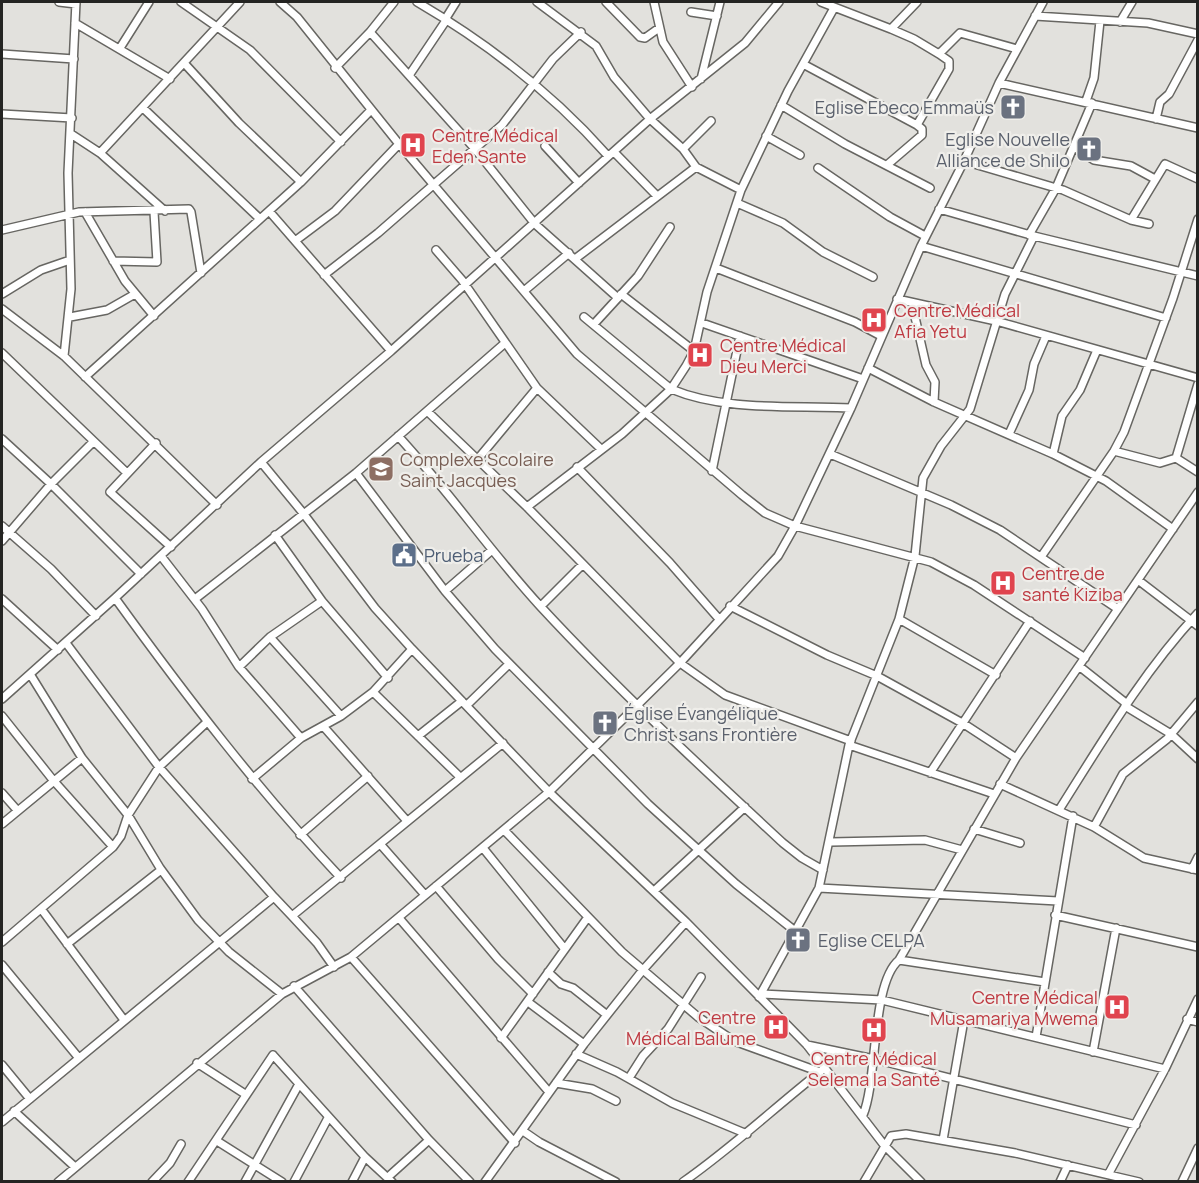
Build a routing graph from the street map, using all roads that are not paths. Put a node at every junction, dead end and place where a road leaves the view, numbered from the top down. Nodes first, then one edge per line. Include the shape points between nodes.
1 (59, 2) edge
2 (149, 2) edge
3 (181, 2) edge
4 (240, 2) edge
5 (280, 2) edge
6 (394, 2) edge
7 (417, 2) edge
8 (456, 2) edge
9 (537, 2) edge
10 (606, 2) edge
11 (654, 2) edge
12 (720, 2) edge
13 (779, 2) edge
14 (820, 2) edge
15 (917, 2) edge
16 (1132, 2) edge
17 (76, 3) edge
18 (1039, 3) edge
19 (834, 8) junction
20 (691, 12) dead end
21 (717, 16) junction
22 (1035, 16) junction
23 (446, 19) junction
24 (1100, 21) junction
25 (75, 22) junction
26 (1120, 22) junction
27 (217, 28) junction
28 (659, 28) junction
29 (891, 29) junction
30 (370, 32) junction
31 (580, 32) junction
32 (1197, 34) edge
33 (1197, 40) edge
34 (120, 48) junction
35 (1017, 49) junction
36 (2, 54) edge
37 (939, 54) junction
38 (74, 59) junction
39 (185, 63) junction
40 (803, 64) junction
41 (335, 68) junction
42 (410, 74) junction
43 (170, 79) junction
44 (701, 80) junction
45 (533, 83) junction
46 (999, 83) junction
47 (692, 87) junction
48 (1089, 102) junction
49 (781, 105) junction
50 (143, 108) junction
51 (371, 110) junction
52 (2, 114) edge
53 (72, 118) junction
54 (650, 119) junction
55 (1156, 119) junction
56 (711, 121) dead end
57 (917, 125) junction
58 (1197, 128) edge
59 (71, 134) junction
60 (766, 136) junction
61 (341, 141) junction
62 (399, 144) junction
63 (545, 146) dead end
64 (1074, 147) junction
65 (475, 149) junction
66 (683, 149) junction
67 (100, 153) junction
68 (611, 154) junction
69 (800, 155) dead end
70 (964, 161) junction
71 (887, 165) junction
72 (696, 167) junction
73 (818, 168) dead end
74 (1155, 179) junction
75 (1197, 179) edge
76 (301, 182) junction
77 (579, 183) junction
78 (433, 184) junction
79 (930, 188) dead end
80 (1056, 188) junction
81 (741, 190) junction
82 (657, 196) junction
83 (737, 203) junction
84 (939, 208) junction
85 (165, 210) junction
86 (269, 211) junction
87 (85, 212) junction
88 (154, 212) junction
89 (69, 215) junction
90 (259, 218) junction
91 (1197, 219) edge
92 (1131, 220) junction
93 (535, 224) junction
94 (1149, 224) dead end
95 (670, 227) dead end
96 (2, 230) edge
97 (1032, 235) junction
98 (925, 236) junction
99 (295, 241) junction
100 (921, 246) junction
101 (436, 250) dead end
102 (569, 253) junction
103 (496, 258) junction
104 (575, 259) junction
105 (70, 260) junction
106 (113, 261) junction
107 (716, 268) junction
108 (1182, 272) junction
109 (201, 273) junction
110 (1016, 274) junction
111 (324, 275) junction
112 (1197, 276) edge
113 (873, 278) dead end
114 (466, 285) junction
115 (524, 291) junction
116 (2, 294) edge
117 (135, 294) junction
118 (620, 296) junction
119 (897, 299) junction
120 (912, 303) junction
121 (2, 309) edge
122 (154, 316) junction
123 (70, 317) junction
124 (584, 317) dead end
125 (1166, 318) junction
126 (996, 321) junction
127 (702, 323) junction
128 (594, 324) junction
129 (740, 336) junction
130 (881, 336) junction
131 (1046, 336) junction
132 (505, 343) junction
133 (1097, 350) junction
134 (391, 351) junction
135 (694, 351) junction
136 (2, 353) edge
137 (64, 356) junction
138 (1150, 365) junction
139 (868, 368) junction
140 (85, 377) junction
141 (1197, 378) edge
142 (863, 379) junction
143 (1197, 384) edge
144 (537, 388) junction
145 (670, 389) junction
146 (728, 402) junction
147 (934, 402) junction
148 (851, 408) junction
149 (427, 411) junction
150 (647, 412) junction
151 (967, 416) junction
152 (1009, 434) junction
153 (398, 436) junction
154 (2, 439) edge
155 (93, 442) junction
156 (156, 443) junction
157 (601, 449) junction
158 (1114, 451) junction
159 (830, 454) junction
160 (1053, 454) junction
161 (1176, 458) junction
162 (477, 460) junction
163 (261, 462) junction
164 (577, 467) junction
165 (712, 471) junction
166 (1197, 472) edge
167 (127, 473) junction
168 (356, 473) junction
169 (1096, 476) junction
170 (51, 484) junction
171 (1197, 492) edge
172 (922, 493) junction
173 (217, 505) junction
174 (527, 507) junction
175 (303, 513) junction
176 (2, 526) edge
177 (795, 526) junction
178 (1173, 529) junction
179 (9, 533) junction
180 (275, 535) junction
181 (2, 542) edge
182 (171, 546) junction
183 (492, 550) junction
184 (161, 556) junction
185 (915, 556) junction
186 (1041, 557) junction
187 (583, 564) junction
188 (141, 574) junction
189 (1138, 580) junction
190 (445, 591) junction
191 (115, 598) junction
192 (2, 599) edge
193 (195, 599) junction
194 (322, 601) junction
195 (541, 606) junction
196 (730, 606) junction
197 (1118, 609) junction
198 (1197, 613) edge
199 (96, 616) junction
200 (719, 619) junction
201 (899, 619) junction
202 (1030, 621) junction
203 (1190, 622) junction
204 (1197, 626) edge
205 (270, 637) junction
206 (66, 643) junction
207 (412, 649) junction
208 (58, 650) junction
209 (1085, 658) junction
210 (680, 663) junction
211 (509, 664) junction
212 (1079, 666) junction
213 (239, 667) junction
214 (30, 674) junction
215 (996, 675) junction
216 (877, 676) junction
217 (388, 678) junction
218 (373, 692) junction
219 (2, 699) edge
220 (1197, 702) edge
221 (464, 703) junction
222 (636, 704) junction
223 (1126, 705) junction
224 (2, 716) edge
225 (341, 716) junction
226 (206, 723) junction
227 (964, 724) junction
228 (324, 726) junction
229 (1171, 734) junction
230 (418, 736) junction
231 (301, 738) junction
232 (503, 743) junction
233 (850, 743) junction
234 (592, 748) junction
235 (82, 758) junction
236 (1016, 758) junction
237 (1197, 759) edge
238 (159, 767) junction
239 (930, 773) junction
240 (368, 776) junction
241 (459, 777) junction
242 (252, 779) junction
243 (53, 780) junction
244 (1000, 784) junction
245 (549, 792) junction
246 (2, 793) edge
247 (994, 794) junction
248 (745, 807) junction
249 (17, 810) junction
250 (1059, 810) junction
251 (128, 815) junction
252 (1073, 816) junction
253 (407, 821) junction
254 (2, 824) edge
255 (1094, 827) junction
256 (974, 829) junction
257 (505, 831) junction
258 (300, 835) junction
259 (831, 842) junction
260 (1020, 843) dead end
261 (381, 845) junction
262 (113, 847) junction
263 (483, 848) junction
264 (698, 850) junction
265 (962, 850) junction
266 (1197, 857) edge
267 (1195, 869) edge
268 (161, 870) junction
269 (823, 870) junction
270 (341, 878) junction
271 (436, 886) junction
272 (819, 888) junction
273 (654, 891) junction
274 (425, 895) junction
275 (939, 895) junction
276 (274, 897) junction
277 (1058, 901) junction
278 (42, 910) junction
279 (1055, 915) junction
280 (292, 916) junction
281 (588, 917) junction
282 (399, 918) junction
283 (686, 922) junction
284 (1116, 928) junction
285 (795, 931) junction
286 (2, 942) edge
287 (219, 943) junction
288 (68, 944) junction
289 (1197, 947) edge
290 (564, 948) junction
291 (351, 957) junction
292 (899, 960) junction
293 (2, 965) edge
294 (334, 967) junction
295 (642, 971) junction
296 (548, 972) junction
297 (701, 977) dead end
298 (1045, 981) junction
299 (294, 987) junction
300 (282, 994) junction
301 (533, 994) junction
302 (760, 996) junction
303 (1197, 999) edge
304 (882, 1000) junction
305 (528, 1002) junction
306 (683, 1004) junction
307 (607, 1015) junction
308 (1187, 1019) junction
309 (124, 1020) junction
310 (964, 1020) junction
311 (1197, 1022) edge
312 (1036, 1037) junction
313 (501, 1038) junction
314 (584, 1044) junction
315 (807, 1045) junction
316 (1094, 1052) junction
317 (576, 1054) junction
318 (78, 1057) junction
319 (874, 1059) junction
320 (197, 1063) junction
321 (2, 1065) edge
322 (826, 1067) junction
323 (1165, 1069) junction
324 (820, 1072) junction
325 (629, 1078) junction
326 (953, 1081) junction
327 (556, 1083) junction
328 (299, 1084) junction
329 (549, 1092) junction
330 (245, 1094) junction
331 (30, 1099) junction
332 (616, 1101) dead end
333 (14, 1111) junction
334 (863, 1115) junction
335 (328, 1118) junction
336 (2, 1122) edge
337 (1136, 1125) junction
338 (523, 1131) junction
339 (747, 1134) junction
340 (429, 1140) junction
341 (943, 1140) junction
342 (217, 1141) junction
343 (515, 1143) junction
344 (181, 1144) dead end
345 (884, 1145) junction
346 (1197, 1148) edge
347 (365, 1156) junction
348 (254, 1165) junction
349 (1068, 1165) junction
350 (75, 1167) junction
351 (1109, 1173) junction
352 (390, 1179) edge
353 (58, 1182) edge
354 (152, 1182) edge
355 (188, 1182) edge
356 (245, 1182) edge
357 (282, 1182) edge
358 (294, 1182) edge
359 (352, 1182) edge
360 (470, 1182) edge
361 (485, 1182) edge
362 (616, 1182) edge
363 (683, 1182) edge
364 (864, 1182) edge
365 (921, 1182) edge
366 (1060, 1182) edge
367 (1139, 1182) edge
368 (1182, 1182) edge

1 - 17 street
2 - 34 street
3 - 27 street
4 - 27 street
5 - 41 street via 297,17
6 - 30 street
7 - 23 street
8 - 23 street
9 - 31 street
10 - 28 street via 640,37 645,38
11 - 28 street
12 - 21 street
13 - 44 street via 745,43
14 - 19 street
15 - 29 street
16 - 26 street
17 - 25 street
18 - 22 street
19 - 29 street
19 - 40 street
20 - 21 street
21 - 44 street
22 - 24 street
22 - 35 street
23 - 42 street
23 - 45 street via 487,45
24 - 26 street
24 - 48 street
25 - 34 street
25 - 38 street
26 - 32 street via 1148,23
27 - 39 street
27 - 61 street via 250,50
28 - 47 street via 663,42
29 - 37 street
30 - 41 street
30 - 42 street
31 - 45 street
31 - 54 street via 596,46 614,77
33 - 55 street via 1169,94 1160,102
34 - 43 street
35 - 37 street via 960,33
35 - 46 street
36 - 38 street
37 - 57 street via 949,61 949,69
38 - 53 street
39 - 43 street
39 - 76 street via 239,123
40 - 49 street
40 - 57 street
41 - 51 street
42 - 65 street
43 - 50 street
44 - 47 street
45 - 65 street via 510,117
45 - 68 street
46 - 48 street
46 - 70 street
47 - 54 street
48 - 55 street
48 - 64 street
49 - 60 street
49 - 71 street
50 - 67 street
50 - 90 street
51 - 61 street
51 - 62 street
52 - 53 street
53 - 59 street
54 - 66 street
54 - 68 street
55 - 58 street
56 - 66 street
57 - 71 street via 922,135
59 - 67 street
59 - 89 street
60 - 69 street
60 - 81 street
61 - 76 street
62 - 78 street
62 - 99 street via 335,211
63 - 77 street
64 - 74 street via 1094,160 1131,166
64 - 80 street
65 - 78 street
65 - 93 street
66 - 72 street
67 - 85 street
68 - 77 street
68 - 82 street
70 - 80 street
70 - 84 street
71 - 79 street
72 - 81 street
72 - 82 street
73 - 98 street
74 - 75 street via 1167,163
74 - 92 street
76 - 86 street
77 - 93 street
78 - 103 street
78 - 111 street
80 - 92 street
80 - 97 street
81 - 83 street
82 - 104 street
83 - 107 street
83 - 113 street via 783,223 823,252
84 - 97 street
84 - 98 street
85 - 88 street
85 - 109 street via 192,212
86 - 90 street
86 - 99 street
87 - 88 street
87 - 89 street
87 - 106 street
88 - 106 street via 157,262
89 - 96 street
89 - 105 street
90 - 109 street
91 - 108 street
92 - 94 street
93 - 102 street
93 - 103 street
95 - 118 street via 648,264
97 - 108 street
97 - 110 street
98 - 100 street
99 - 111 street
100 - 110 street
100 - 119 street
101 - 114 street
102 - 104 street
102 - 115 street
103 - 114 street
103 - 115 street
104 - 118 street
105 - 116 street via 41,270
105 - 123 street
106 - 117 street
107 - 127 street
107 - 130 street via 855,322
108 - 112 street
108 - 125 street
109 - 122 street
110 - 125 street
110 - 126 street
111 - 134 street
114 - 132 street
114 - 134 street
115 - 150 street via 578,354
117 - 122 street
117 - 123 street via 107,310
118 - 128 street
118 - 135 street
119 - 120 street
119 - 130 street
120 - 126 street
120 - 147 street via 926,365 935,382
121 - 137 street
122 - 140 street
123 - 137 street
124 - 128 street
125 - 138 street
126 - 131 street
126 - 151 street
127 - 129 street
127 - 135 street
128 - 145 street
129 - 142 street
129 - 146 street
130 - 139 street
131 - 133 street
131 - 152 street via 1034,364 1029,390
132 - 144 street
132 - 149 street
133 - 138 street
133 - 160 street via 1080,390 1062,416
134 - 163 street
135 - 145 street
136 - 155 street
137 - 140 street
138 - 141 street
138 - 158 street
139 - 142 street
139 - 147 street
140 - 156 street
142 - 148 street
143 - 161 street
144 - 157 street
144 - 162 street
145 - 146 street
145 - 150 street
146 - 148 street
146 - 165 street
147 - 151 street
148 - 159 street
149 - 153 street
149 - 162 street
150 - 157 street
150 - 165 street
151 - 152 street
151 - 172 street via 932,460 923,478
152 - 160 street
153 - 168 street
153 - 183 street via 431,471
154 - 170 street
155 - 167 street
155 - 170 street
156 - 167 street
156 - 173 street
157 - 164 street
158 - 161 street via 1160,463
158 - 169 street
159 - 172 street
159 - 177 street
160 - 169 street
161 - 166 street
162 - 174 street
163 - 173 street
163 - 175 street
164 - 174 street
164 - 200 street
165 - 177 street via 765,513
167 - 182 street via 110,492
168 - 175 street
168 - 190 street
169 - 178 street
169 - 186 street
170 - 179 street
170 - 188 street
171 - 178 street
172 - 185 street
172 - 186 street via 1000,530
173 - 182 street
174 - 187 street
175 - 180 street
175 - 207 street via 360,589
176 - 179 street
177 - 185 street
177 - 196 street via 778,556
178 - 189 street
179 - 181 street
179 - 199 street
180 - 193 street
180 - 194 street
182 - 184 street
183 - 190 street
183 - 195 street
184 - 188 street
184 - 193 street
185 - 201 street
185 - 202 street via 974,585
186 - 197 street
187 - 195 street
187 - 210 street
188 - 191 street
189 - 197 street
189 - 203 street
190 - 211 street
191 - 199 street
191 - 226 street
192 - 208 street
193 - 213 street
194 - 205 street
194 - 217 street
195 - 222 street
196 - 200 street
196 - 216 street
197 - 209 street
198 - 203 street
199 - 206 street
200 - 210 street
201 - 215 street
201 - 216 street
202 - 209 street
202 - 215 street
203 - 204 street
203 - 223 street
205 - 213 street
205 - 225 street
206 - 208 street
206 - 238 street
207 - 217 street
207 - 221 street
208 - 214 street
209 - 212 street
210 - 222 street
210 - 233 street via 725,695
211 - 221 street
211 - 234 street
212 - 223 street
212 - 236 street
213 - 231 street
214 - 219 street
214 - 235 street
215 - 227 street
216 - 227 street
216 - 233 street
217 - 218 street
218 - 225 street
218 - 230 street
220 - 229 street
221 - 230 street
221 - 232 street
222 - 234 street
222 - 248 street
223 - 229 street
223 - 250 street
224 - 243 street
225 - 228 street
226 - 238 street
226 - 242 street
227 - 236 street
227 - 239 street
228 - 231 street
228 - 240 street
229 - 237 street
229 - 255 street via 1123,774
230 - 241 street
231 - 242 street
232 - 241 street
232 - 245 street
233 - 239 street
233 - 259 street
234 - 245 street
234 - 264 street
235 - 243 street
235 - 251 street
236 - 244 street
238 - 251 street
238 - 276 street
239 - 247 street
240 - 253 street
240 - 258 street
241 - 253 street
242 - 258 street
243 - 249 street
243 - 262 street
244 - 247 street
244 - 250 street
245 - 257 street
245 - 273 street
246 - 249 street
247 - 256 street
248 - 264 street
248 - 269 street via 802,858
249 - 254 street
250 - 252 street
251 - 262 street
251 - 268 street
252 - 255 street
252 - 277 street
253 - 261 street
255 - 267 street via 1144,858
256 - 260 street
256 - 265 street
257 - 263 street
257 - 281 street
258 - 270 street
259 - 265 street via 925,840
259 - 269 street via 827,845
261 - 270 street
261 - 274 street
262 - 278 street
263 - 271 street
263 - 290 street
264 - 273 street
264 - 285 street
265 - 275 street
266 - 267 street
268 - 287 street
268 - 288 street
269 - 272 street
270 - 280 street
271 - 274 street
271 - 301 street
272 - 275 street
272 - 285 street
273 - 283 street
274 - 282 street
275 - 277 street
275 - 292 street
276 - 280 street
276 - 287 street
277 - 279 street
278 - 286 street
278 - 288 street
279 - 284 street
279 - 298 street
280 - 294 street
281 - 290 street
281 - 295 street
282 - 291 street
282 - 313 street
283 - 295 street
283 - 302 street
284 - 289 street
284 - 316 street
285 - 302 street
287 - 300 street
287 - 309 street
288 - 309 street
290 - 296 street
291 - 294 street
291 - 343 street
292 - 298 street
292 - 304 street via 891,969
293 - 318 street
294 - 299 street
295 - 306 street
295 - 307 street
296 - 301 street
296 - 307 street
297 - 306 street
298 - 312 street
299 - 300 street
299 - 340 street
300 - 320 street
301 - 305 street
302 - 304 street
302 - 315 street
303 - 308 street
304 - 310 street
304 - 319 street
305 - 313 street
305 - 314 street
306 - 324 street via 734,1041
306 - 325 street
307 - 314 street
308 - 311 street
308 - 323 street
309 - 318 street
310 - 312 street
310 - 326 street
312 - 316 street
313 - 329 street
314 - 317 street
315 - 319 street
315 - 322 street
316 - 323 street
317 - 325 street
317 - 327 street
318 - 331 street
319 - 326 street
319 - 334 street
320 - 330 street
320 - 350 street
321 - 331 street
322 - 324 street
322 - 334 street
323 - 337 street
324 - 339 street via 772,1108
325 - 339 street via 672,1103
326 - 337 street
326 - 341 street
327 - 329 street
327 - 332 street via 592,1089
328 - 330 street via 273,1055
328 - 335 street
328 - 348 street
329 - 338 street
330 - 342 street
331 - 333 street
333 - 336 street
333 - 350 street
334 - 345 street
335 - 347 street
335 - 358 street
337 - 351 street
338 - 343 street
338 - 362 street
339 - 363 street
340 - 352 street
340 - 360 street
341 - 345 street via 906,1134 891,1137
341 - 349 street
342 - 348 street
342 - 355 street
343 - 361 street
344 - 354 street
345 - 364 street
345 - 365 street
346 - 368 street
347 - 352 street
347 - 359 street
348 - 356 street
348 - 357 street
349 - 351 street
349 - 366 street
350 - 353 street
351 - 367 street

